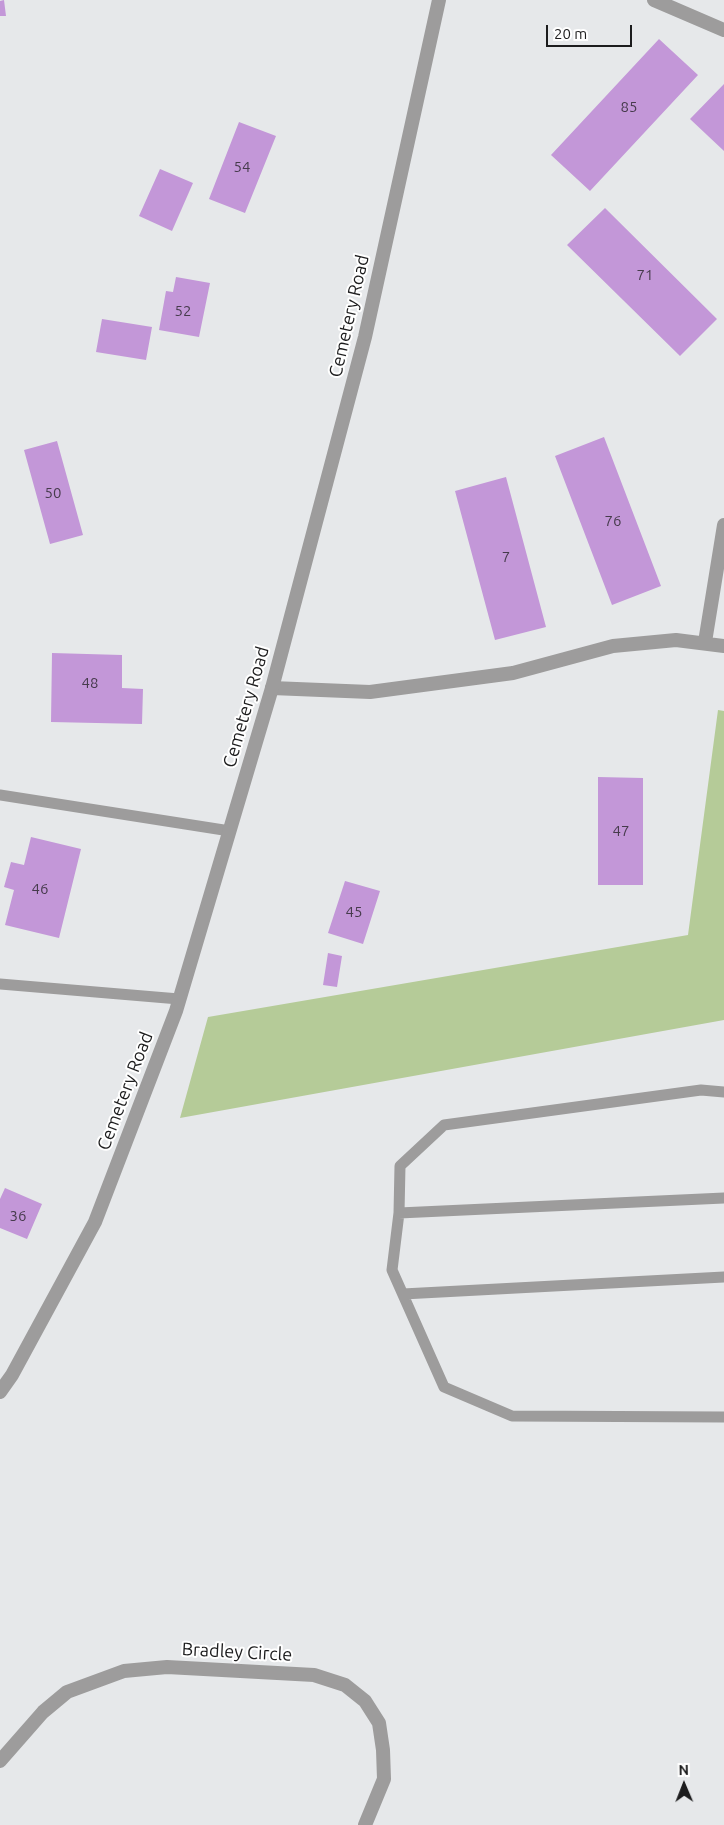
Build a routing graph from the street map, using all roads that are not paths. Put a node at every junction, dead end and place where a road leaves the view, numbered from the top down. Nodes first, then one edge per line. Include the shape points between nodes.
1 (439, 0) edge
2 (654, 0) edge
3 (724, 30) edge
4 (724, 525) edge
5 (704, 642) junction
6 (724, 646) edge
7 (272, 688) junction
8 (0, 795) edge
9 (230, 831) junction
10 (0, 984) edge
11 (179, 999) junction
12 (724, 1092) edge
13 (724, 1198) edge
14 (399, 1213) junction
15 (724, 1277) edge
16 (403, 1294) junction
17 (0, 1392) edge
18 (724, 1417) edge
19 (0, 1761) edge
20 (365, 1825) edge

1 - 7 street, Cemetery Road via 365,337
2 - 3 street
4 - 5 street
5 - 6 street
5 - 7 street via 676,640 613,646 513,673 370,692
7 - 9 street, Cemetery Road
8 - 9 lane
9 - 11 street, Cemetery Road
10 - 11 lane
11 - 17 street, Cemetery Road via 95,1222
12 - 14 lane via 701,1090 444,1125 400,1166
13 - 14 lane
14 - 16 lane via 392,1270
15 - 16 lane
16 - 18 lane via 444,1387 512,1416
19 - 20 street, Bradley Circle via 43,1712 68,1692 124,1670 167,1667 314,1675 345,1685 366,1701 379,1723 384,1779

